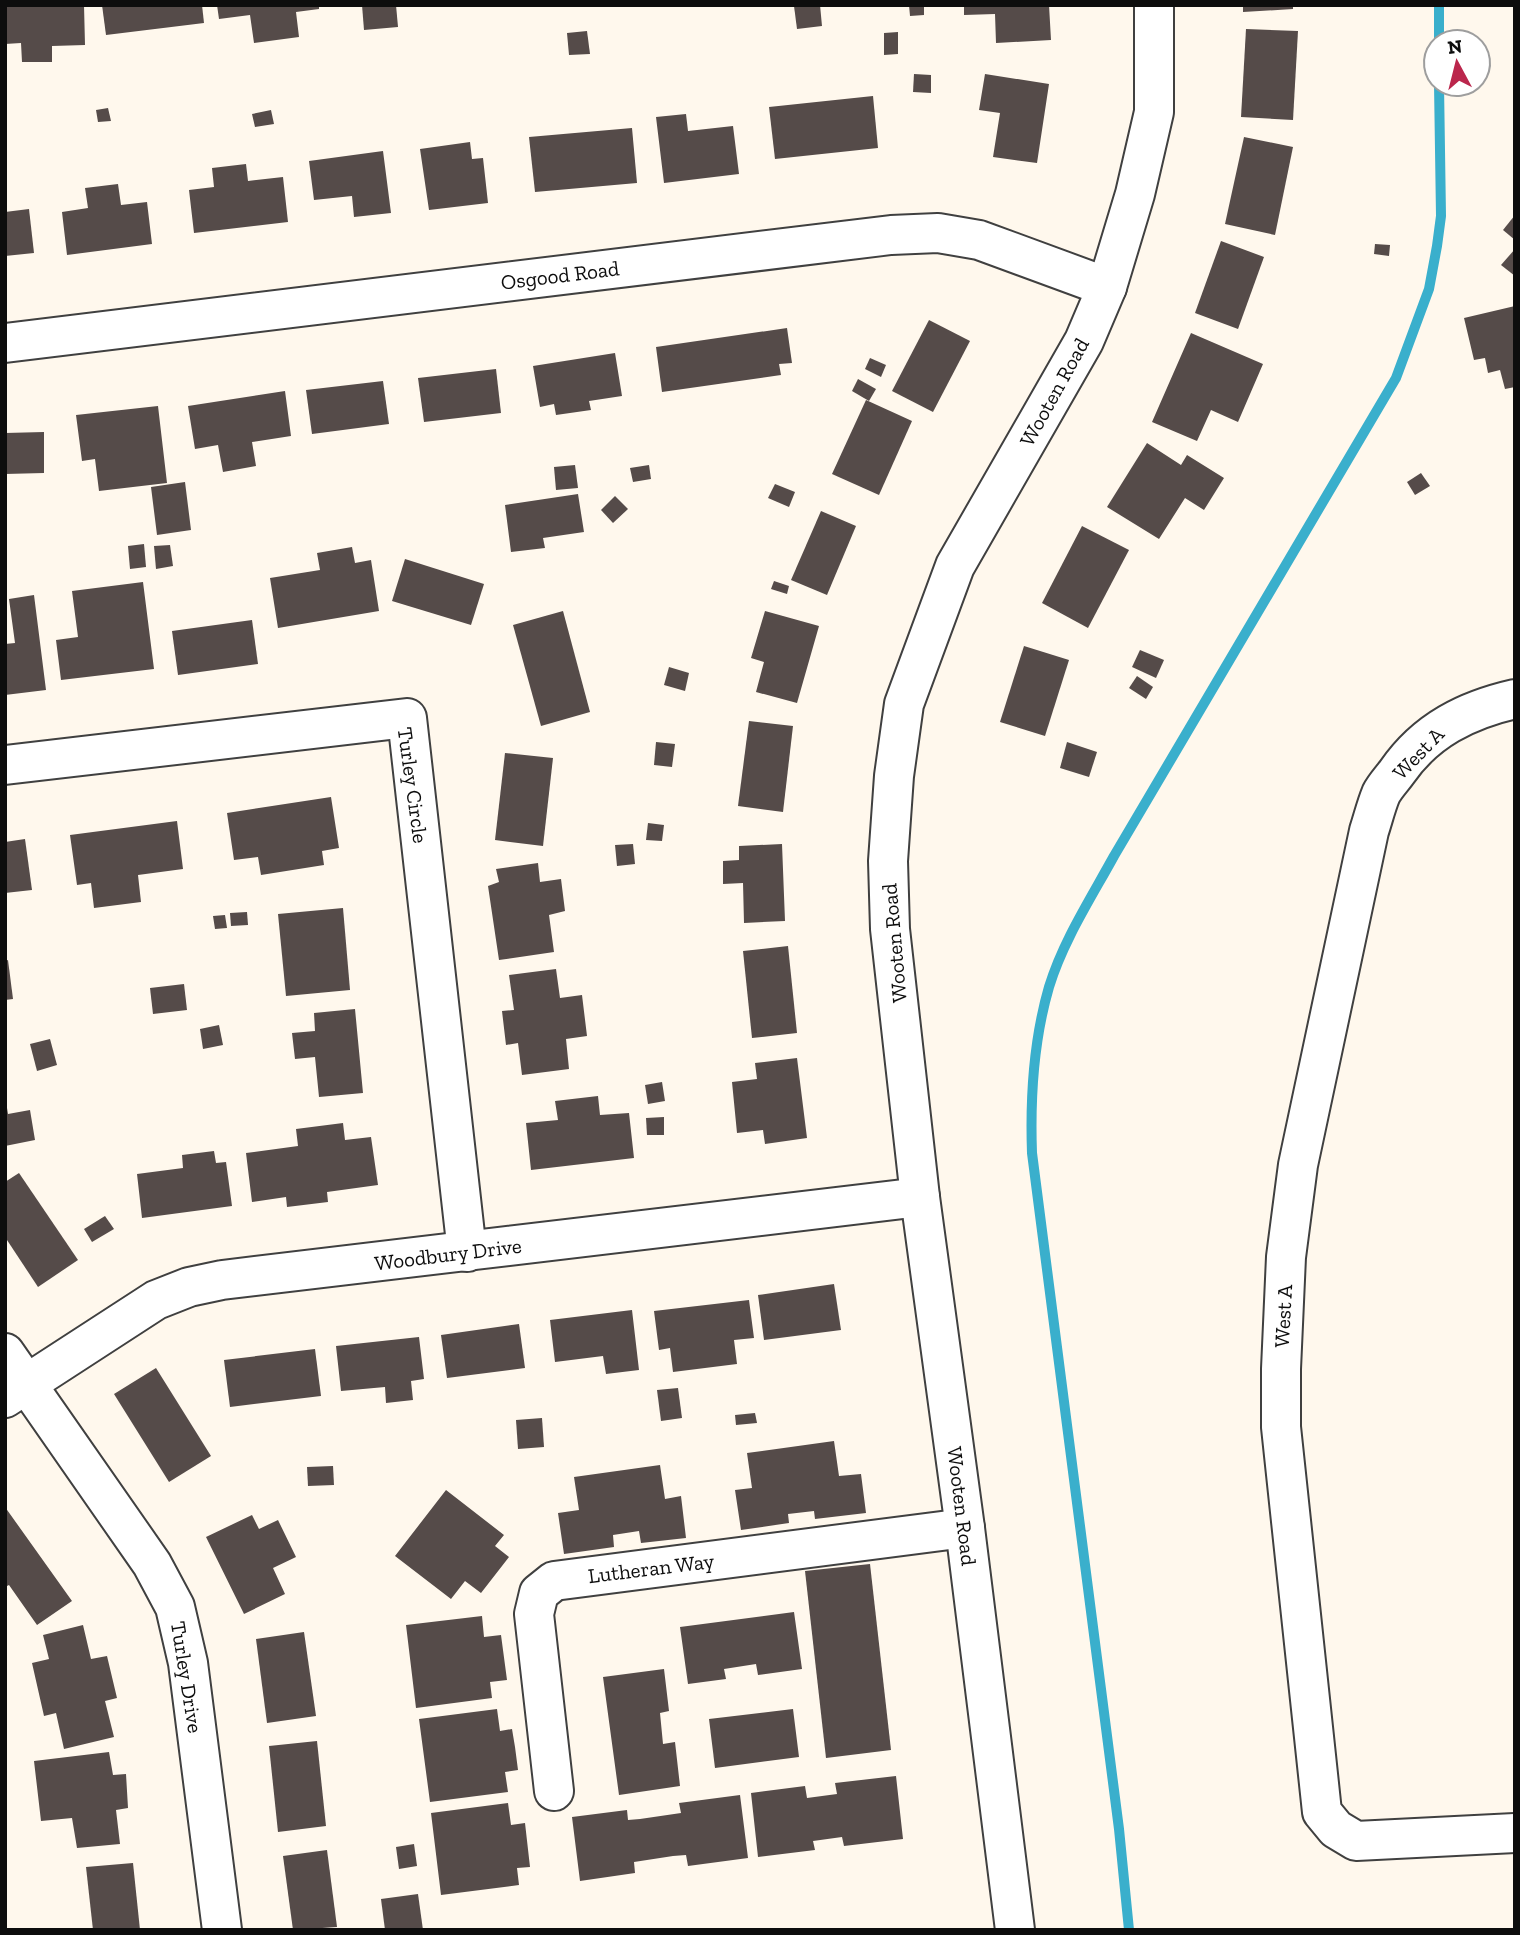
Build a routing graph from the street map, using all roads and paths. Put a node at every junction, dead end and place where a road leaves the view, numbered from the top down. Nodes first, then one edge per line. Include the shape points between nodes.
1 (1154, 5) edge
2 (1107, 287) junction
3 (5, 343) edge
4 (1515, 699) edge
5 (5, 765) edge
6 (920, 1198) junction
7 (467, 1252) junction
8 (5, 1353) edge
9 (16, 1391) edge
10 (965, 1528) junction
11 (554, 1791) dead end
12 (1515, 1833) edge
13 (1007, 1929) edge
14 (222, 1930) edge

1 - 2 street, Wooten Road via 1154,112
2 - 3 street, Osgood Road via 979,240 938,233 891,234
2 - 6 street, Wooten Road via 1084,341 955,566 904,704 889,849 890,929
4 - 12 street, West A via 1444,724 1401,765 1382,793 1369,831 1298,1165 1286,1257 1281,1370 1281,1427 1322,1812 1336,1829 1356,1841
5 - 7 street, Turley Circle via 407,718
6 - 7 street, Woodbury Drive
6 - 10 street, Wooten Road
7 - 9 street, Woodbury Drive via 189,1287 156,1300
8 - 9 street
9 - 14 street, Turley Drive via 152,1564 175,1607 188,1663
10 - 11 street, Lutheran Way via 554,1581 539,1593 534,1614
10 - 13 street, Wooten Road

